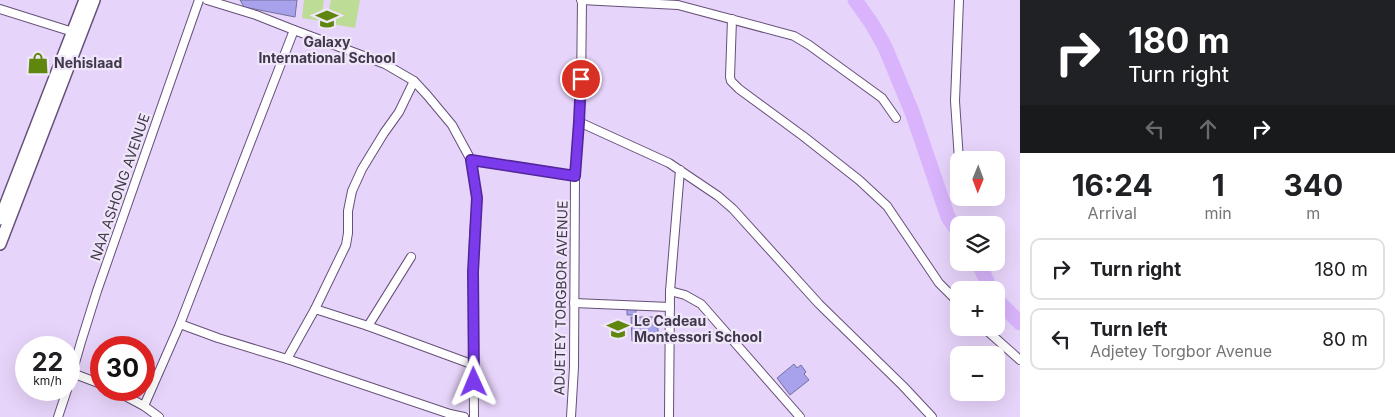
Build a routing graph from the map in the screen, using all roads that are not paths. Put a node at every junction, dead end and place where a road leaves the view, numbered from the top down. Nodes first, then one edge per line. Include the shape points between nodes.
1 (85, 0) edge
2 (94, 0) edge
3 (199, 0) edge
4 (207, 0) edge
5 (582, 0) edge
6 (958, 0) edge
7 (679, 2) edge
8 (0, 8) edge
9 (732, 19) junction
10 (294, 30) junction
11 (73, 32) junction
12 (414, 81) junction
13 (896, 118) dead end
14 (579, 122) junction
15 (958, 151) edge
16 (471, 160) junction
17 (680, 170) junction
18 (575, 176) junction
19 (6, 208) edge
20 (0, 219) edge
21 (0, 244) edge
22 (411, 257) dead end
23 (670, 291) junction
24 (950, 294) edge
25 (574, 303) junction
26 (670, 307) junction
27 (315, 309) junction
28 (180, 324) junction
29 (368, 326) junction
30 (993, 336) edge
31 (80, 342) edge
32 (287, 359) junction
33 (1020, 360) edge
34 (474, 365) junction
35 (63, 401) edge
36 (135, 401) edge
37 (144, 406) junction
38 (58, 417) edge
39 (159, 417) edge
40 (464, 417) edge
41 (474, 417) edge
42 (572, 417) edge
43 (669, 417) edge
44 (800, 417) edge
45 (932, 417) edge

1 - 11 main road
2 - 19 main road
3 - 31 street, NAA ASHONG AVENUE
4 - 10 street
5 - 7 street
5 - 14 street, ADJETEY TORGBOR AVENUE
6 - 15 street via 955,100
7 - 9 street
8 - 11 street
9 - 13 street via 794,36 882,98
9 - 24 street via 730,78 734,85 859,180 887,206 939,283
10 - 12 street via 385,64
10 - 28 street
11 - 19 main road
12 - 16 street via 452,125
12 - 27 street via 355,184 348,211 346,245
14 - 17 street
14 - 18 street, ADJETEY TORGBOR AVENUE
16 - 18 street
16 - 34 street via 477,198 473,272
17 - 23 street
17 - 45 street via 733,209 819,304
18 - 25 street, ADJETEY TORGBOR AVENUE
19 - 20 main road
19 - 21 main road
22 - 29 street
23 - 26 street
23 - 44 street via 701,304
25 - 26 street
25 - 42 street, ADJETEY TORGBOR AVENUE
26 - 43 street
27 - 29 street
27 - 32 street
28 - 32 street
28 - 37 street
29 - 34 street
30 - 33 street
32 - 40 street
34 - 41 street
35 - 38 street
36 - 37 street
37 - 39 street

